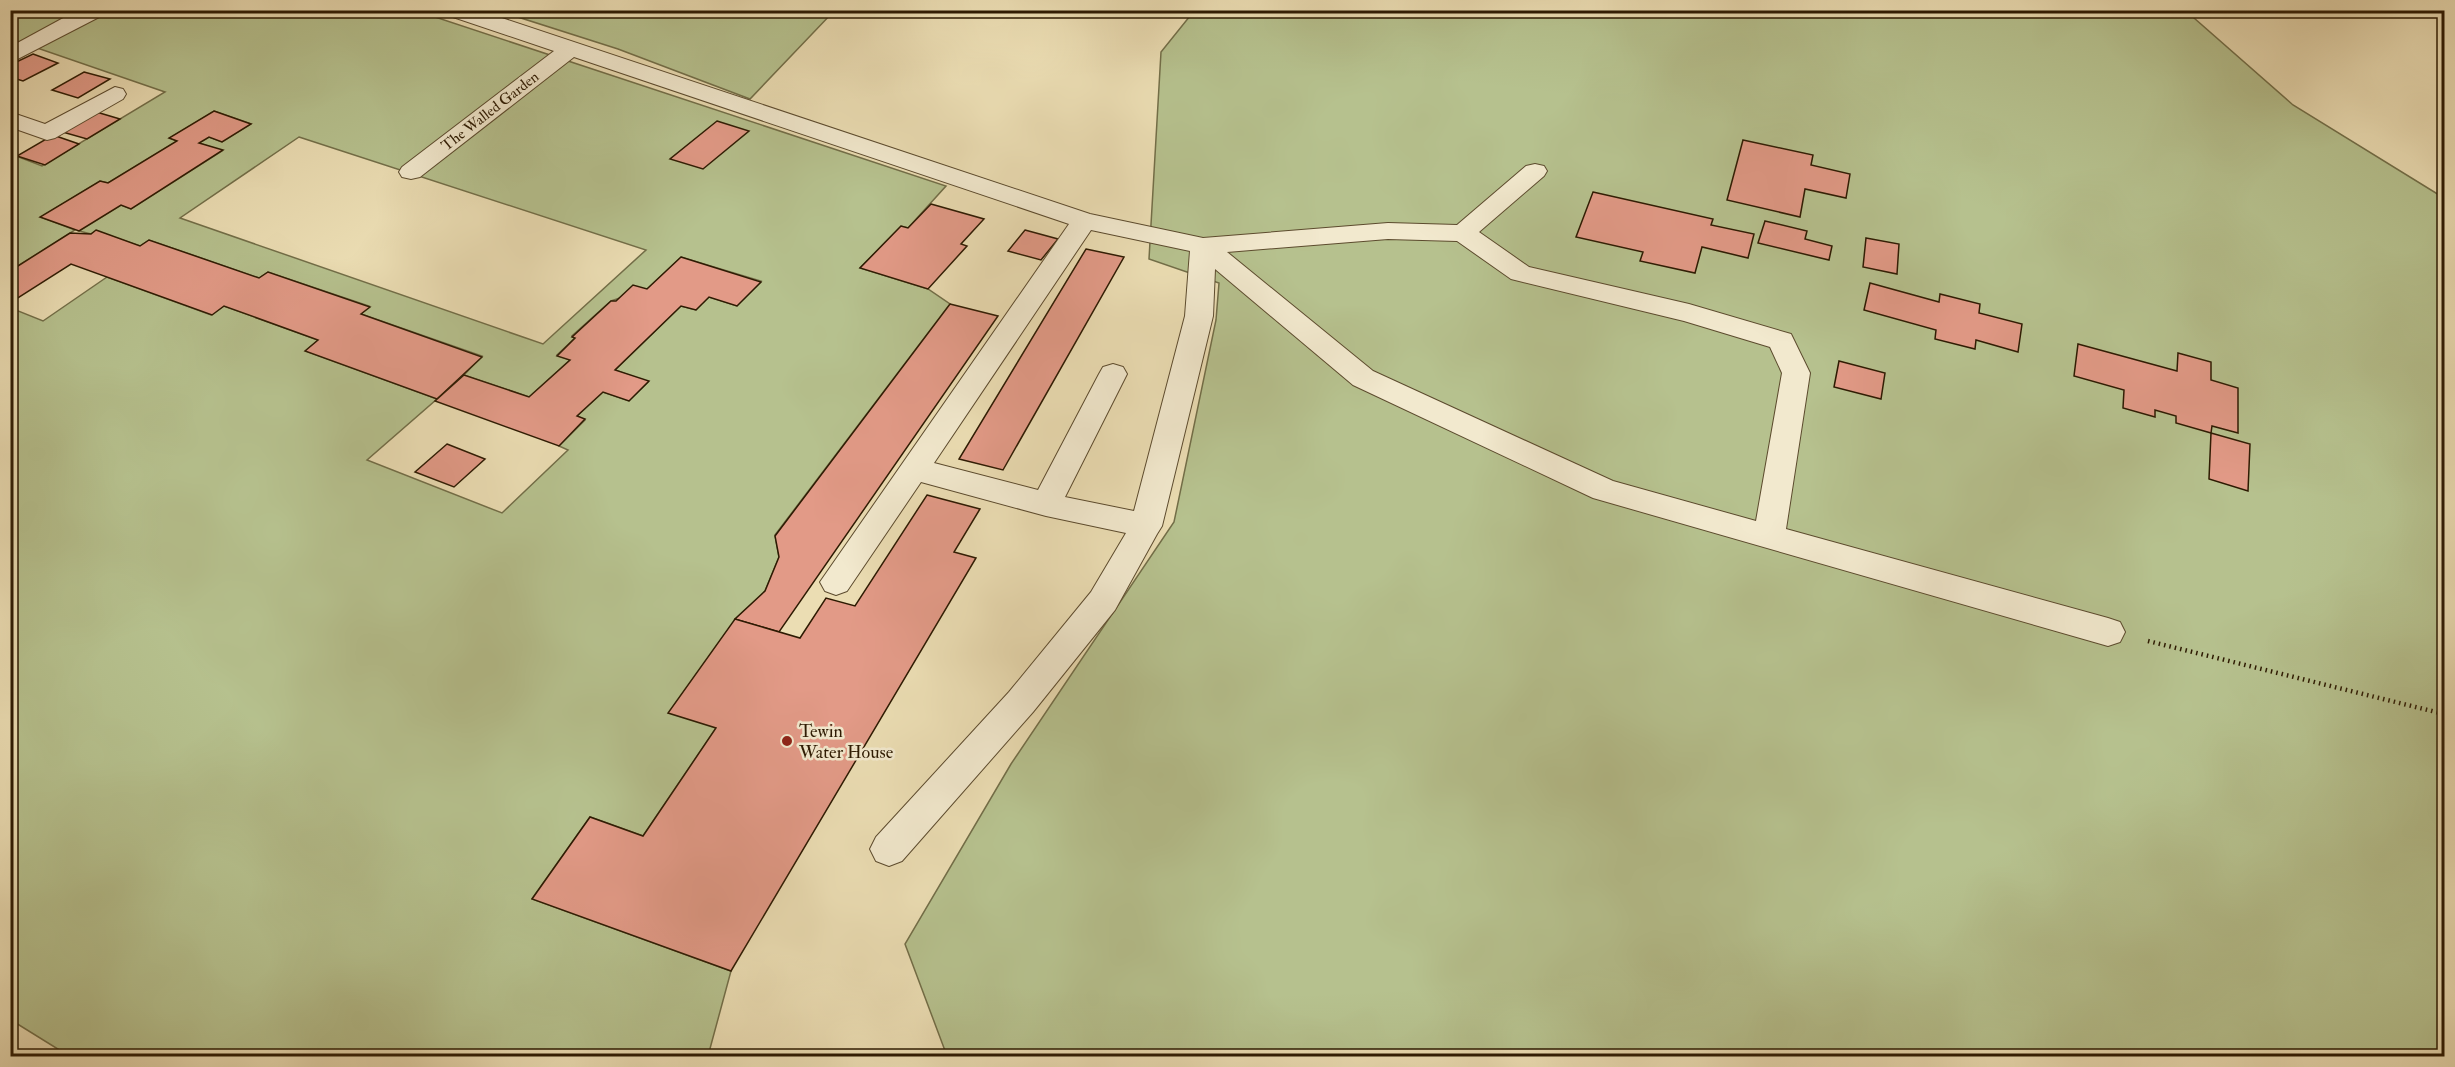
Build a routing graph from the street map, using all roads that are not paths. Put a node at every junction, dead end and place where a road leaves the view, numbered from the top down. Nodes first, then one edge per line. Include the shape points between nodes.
1 (95, 10) edge
2 (455, 10) edge
3 (569, 50) junction
4 (10, 56) edge
5 (116, 94) dead end
6 (10, 119) edge
7 (1535, 171) dead end
8 (411, 172) dead end
9 (1084, 221) junction
10 (1463, 233) junction
11 (1203, 246) junction
12 (1113, 374) dead end
13 (914, 469) junction
14 (1046, 504) junction
15 (1146, 526) junction
16 (1769, 536) junction
17 (836, 582) dead end
18 (2108, 632) road end
19 (889, 849) dead end

1 - 4 lane
2 - 3 lane
3 - 8 lane, The Walled Garden
3 - 9 lane
5 - 6 lane via 47,133
7 - 10 lane
9 - 11 lane
9 - 13 lane
10 - 11 lane via 1388,231
10 - 16 lane via 1520,273 1689,313 1781,341 1796,373
11 - 15 lane via 1199,316
11 - 16 lane via 1363,378 1604,490
12 - 14 lane
13 - 14 lane
13 - 17 lane
14 - 15 lane
15 - 19 lane via 1103,601 1021,702
16 - 18 lane

